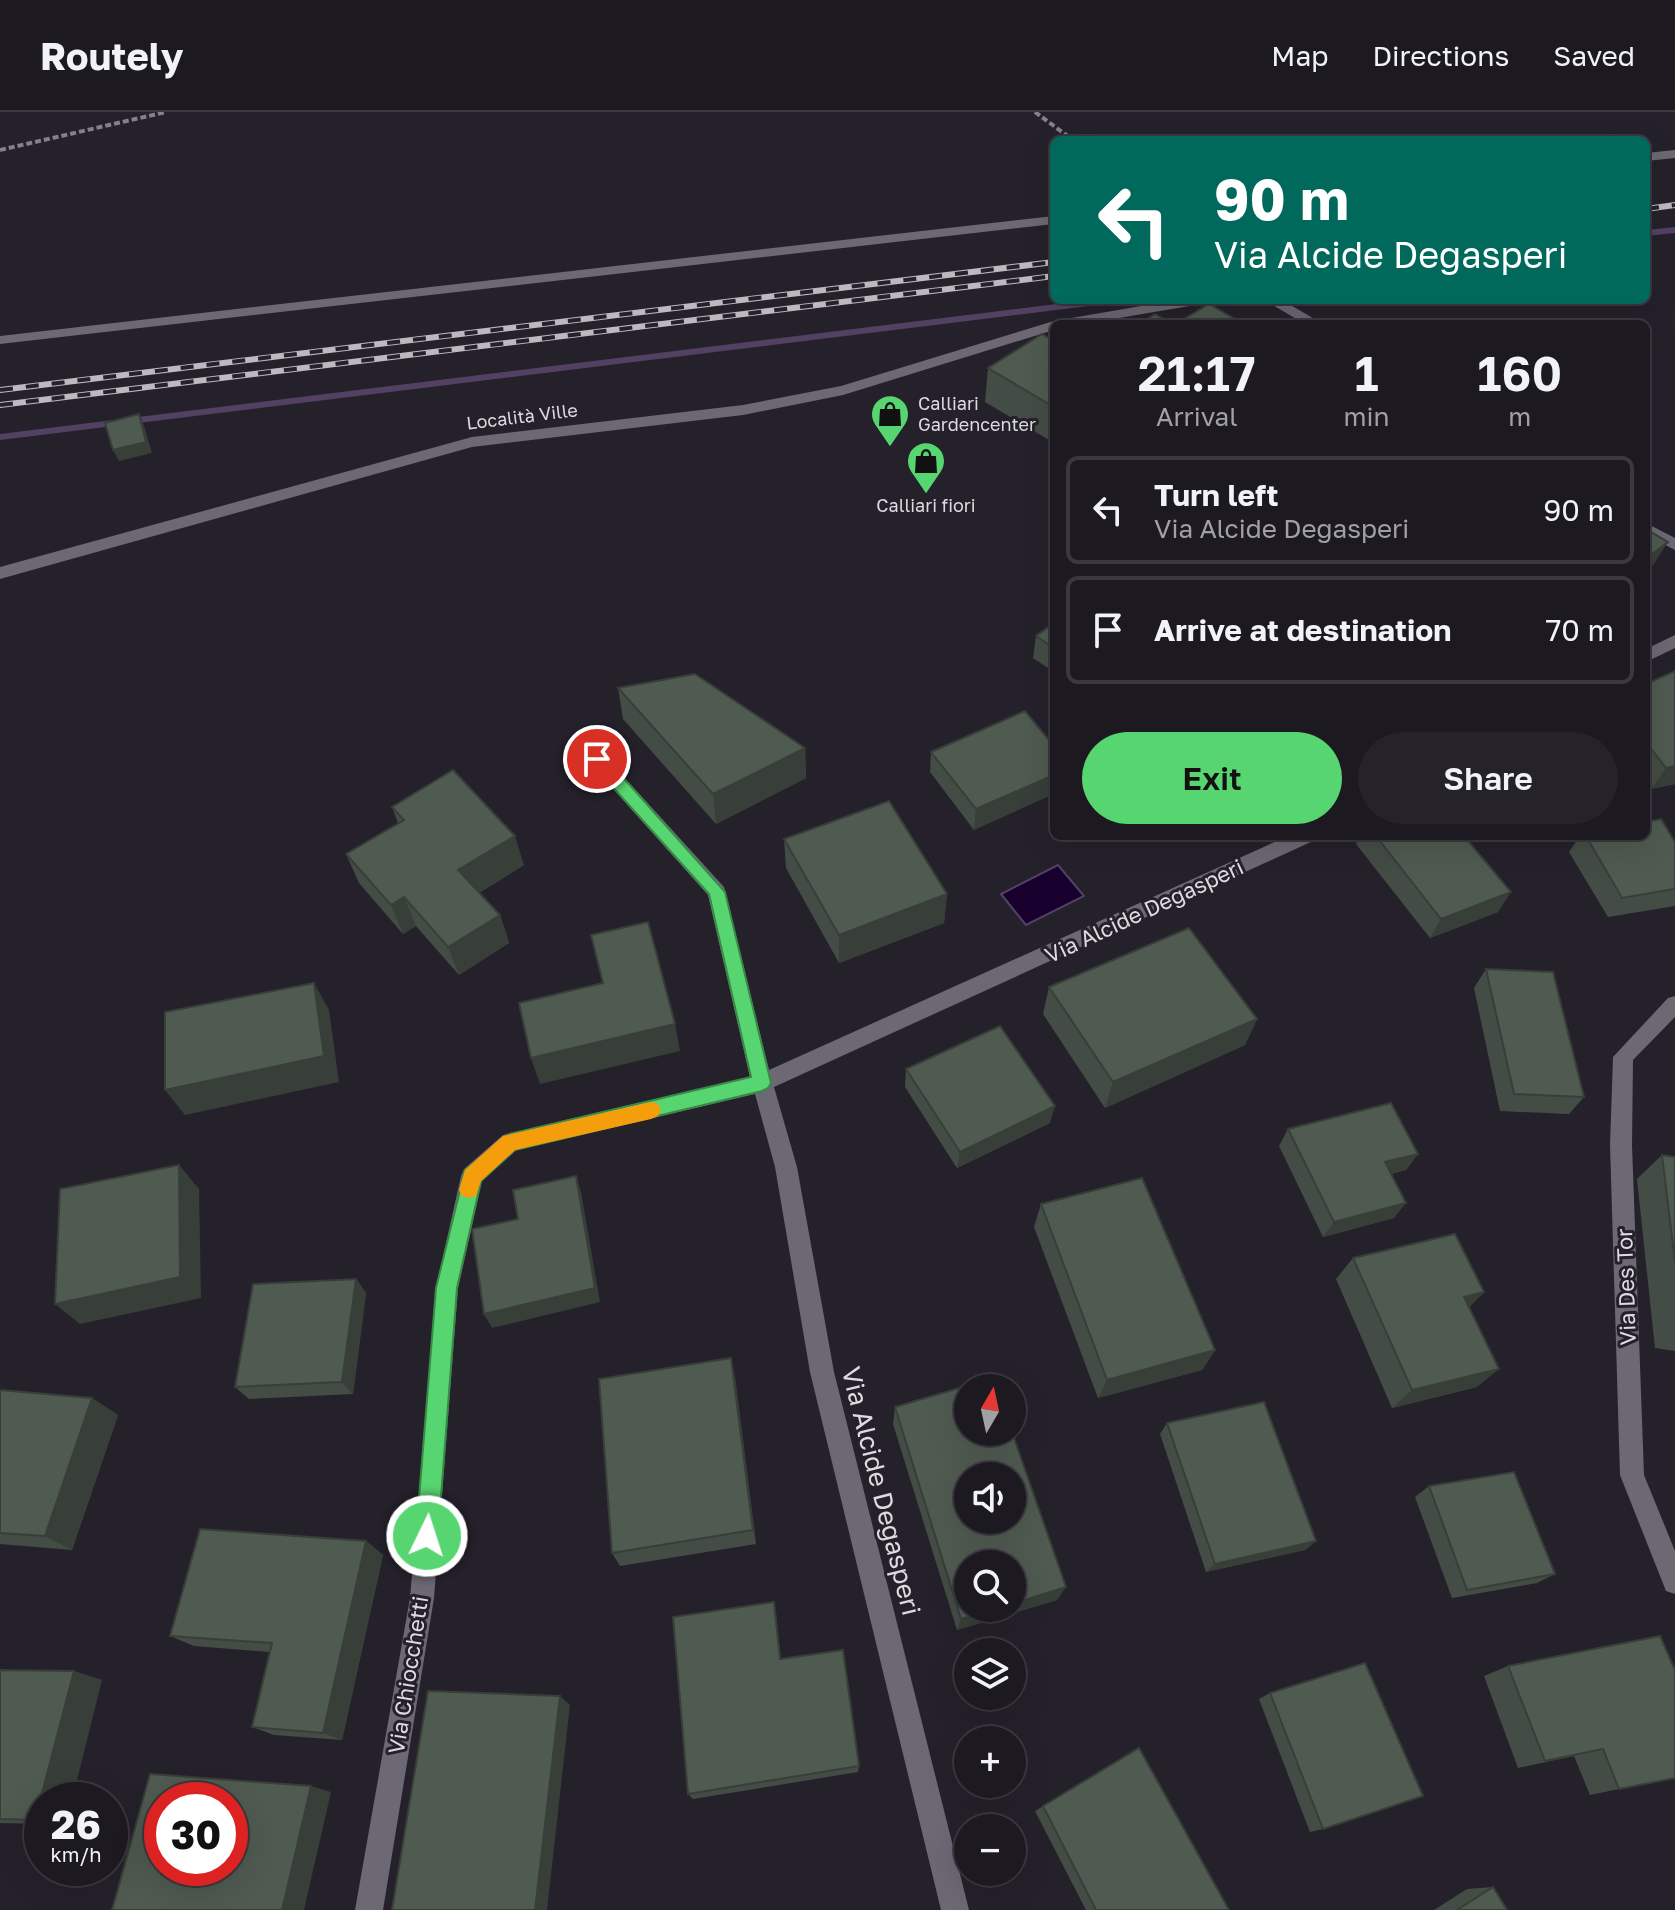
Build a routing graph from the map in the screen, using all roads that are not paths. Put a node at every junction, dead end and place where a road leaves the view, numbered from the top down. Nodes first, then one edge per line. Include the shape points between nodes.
1 (1675, 154) edge
2 (1650, 157) edge
3 (1050, 220) edge
4 (1178, 304) edge
5 (1278, 304) edge
6 (1085, 320) edge
7 (1308, 320) edge
8 (1050, 327) edge
9 (0, 340) edge
10 (1650, 530) edge
11 (1675, 545) edge
12 (0, 573) edge
13 (1675, 641) edge
14 (1650, 654) edge
15 (597, 759) dead end
16 (1297, 840) edge
17 (1675, 1004) edge
18 (762, 1083) junction
19 (1675, 1582) edge
20 (369, 1910) edge
21 (955, 1910) edge

1 - 2 street
3 - 9 street
4 - 6 street, Località Ville
5 - 7 street
8 - 12 street, Località Ville via 843,390 743,410 472,442
10 - 11 street
13 - 14 street
15 - 18 street, Via Alcide Degasperi via 717,892
16 - 18 street, Via Alcide Degasperi
17 - 19 street, Via Des Tor via 1623,1057 1621,1145 1632,1475
18 - 20 street, Via Chiocchetti via 510,1142 472,1176 447,1288 422,1598
18 - 21 street, Via Alcide Degasperi via 786,1167 822,1372

